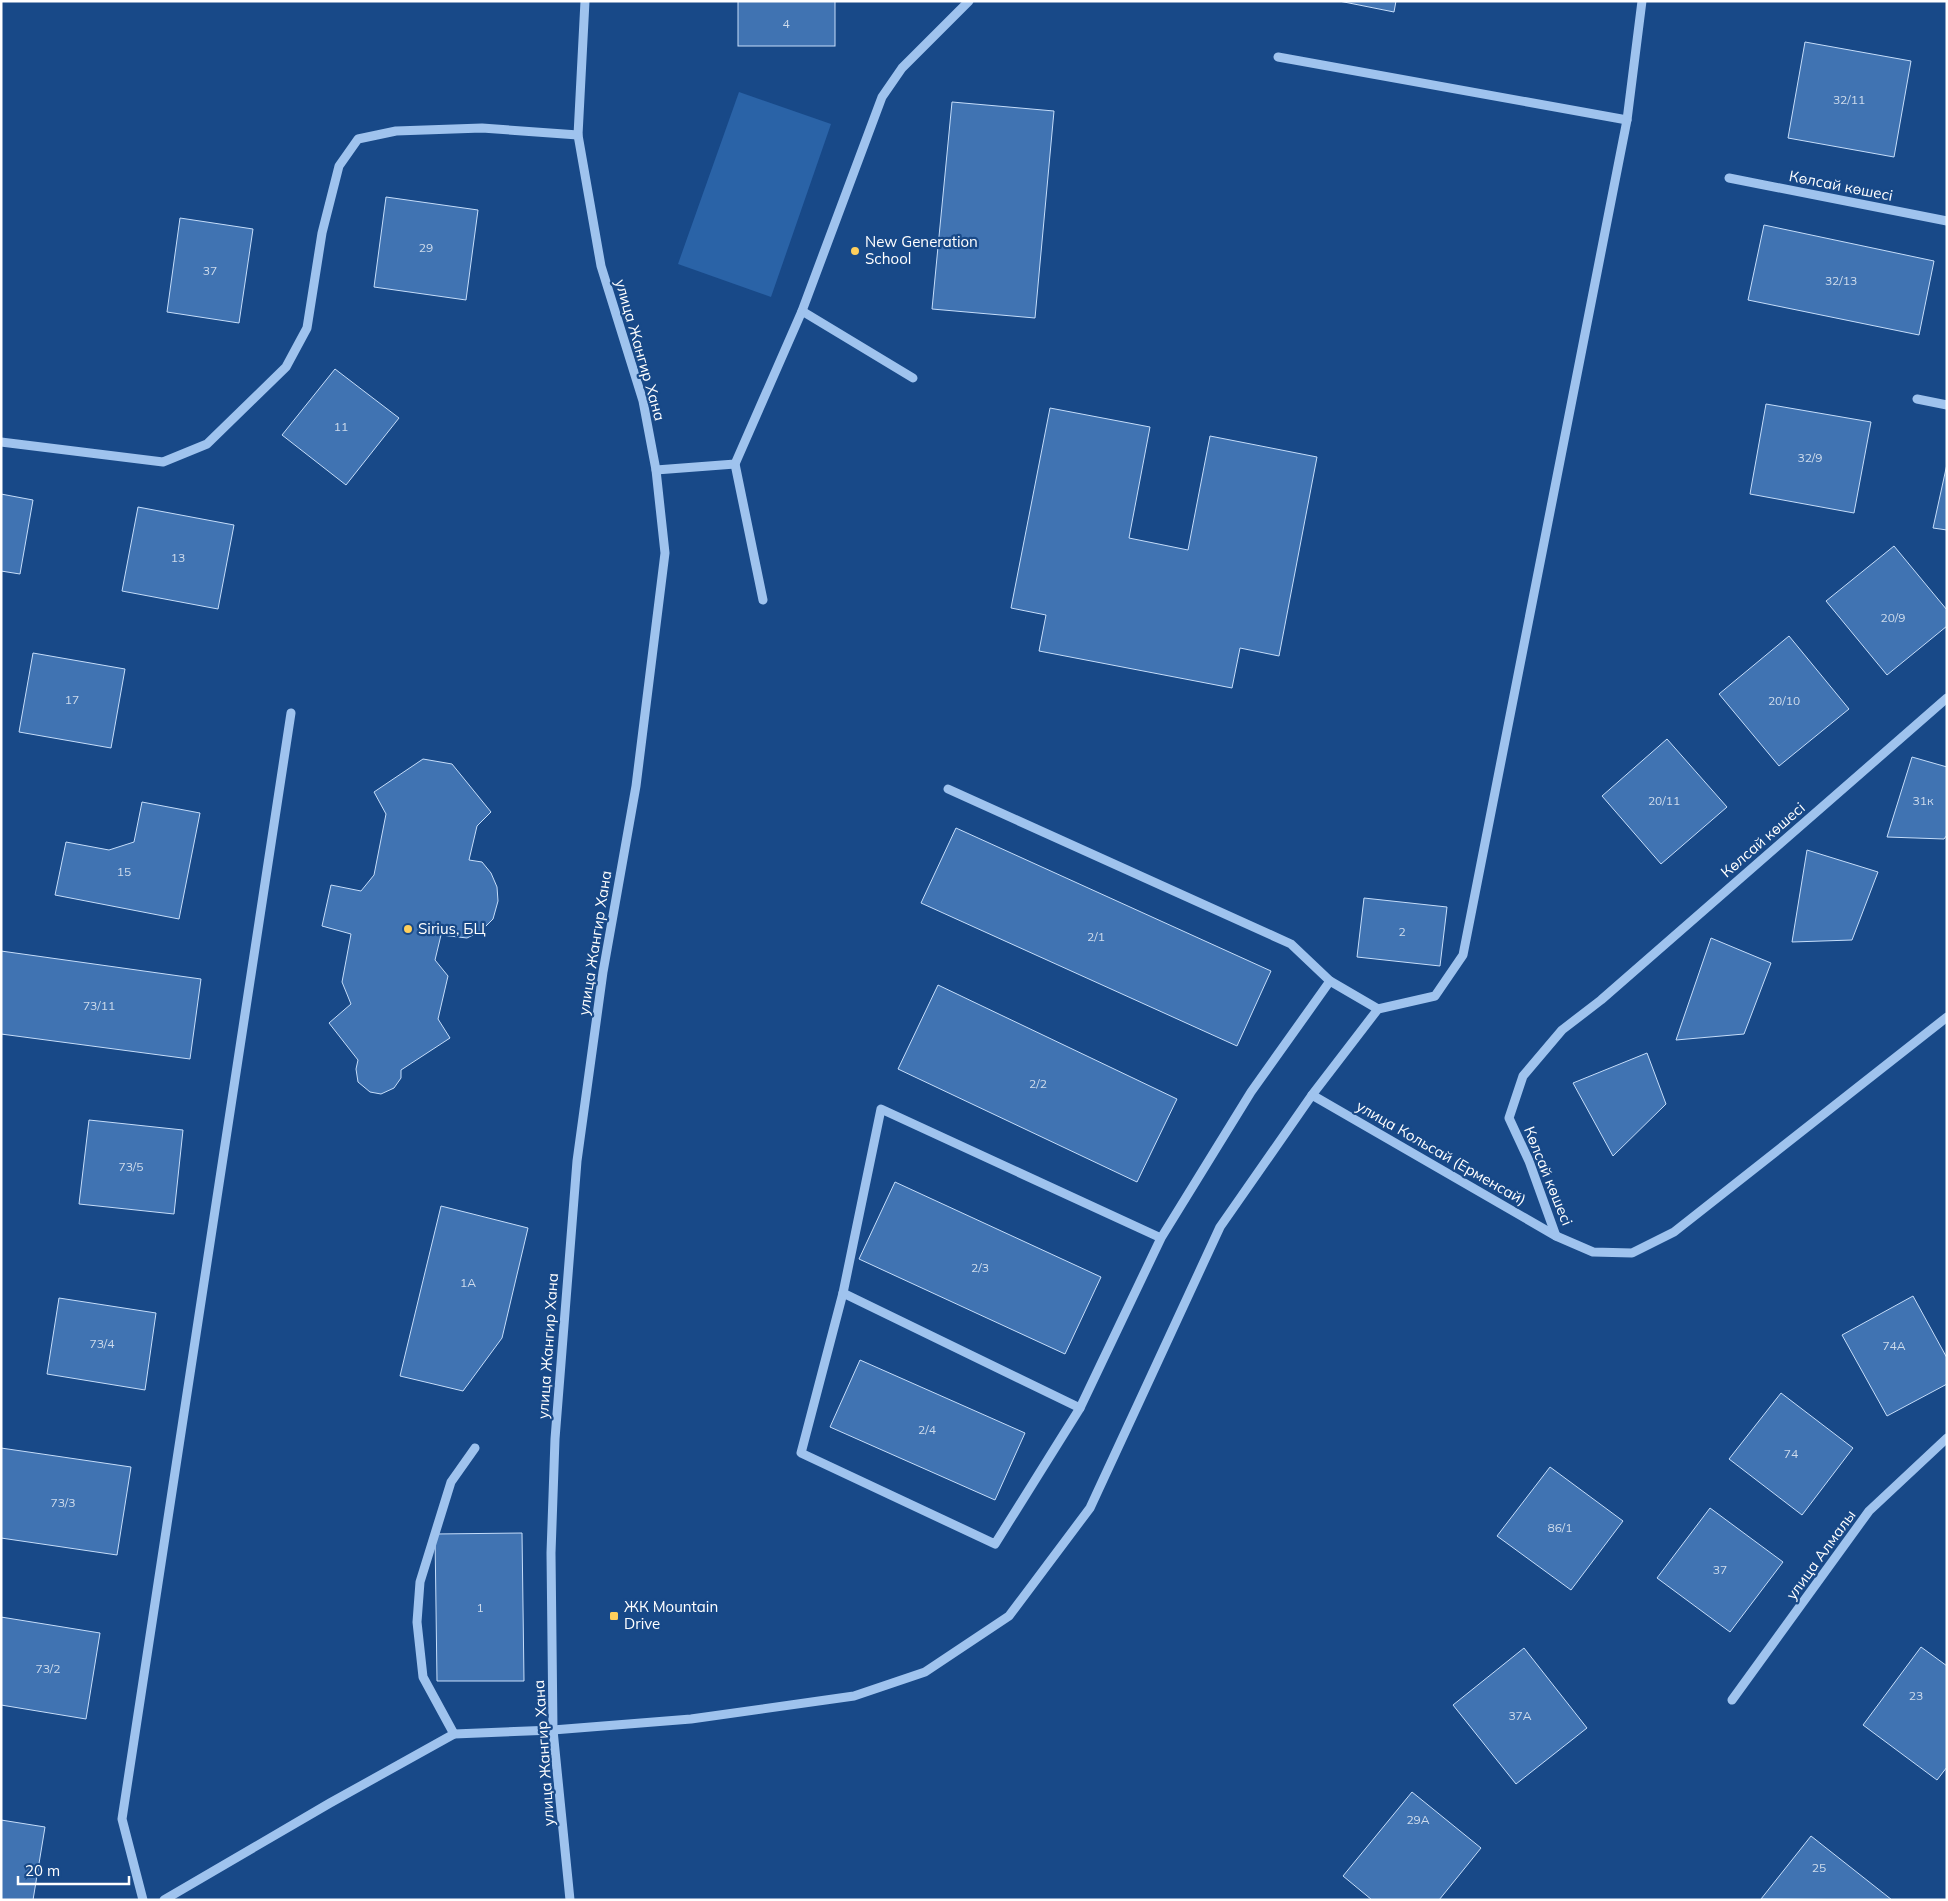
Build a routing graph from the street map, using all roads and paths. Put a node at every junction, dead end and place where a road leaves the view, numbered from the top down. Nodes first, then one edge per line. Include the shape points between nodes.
1 (585, 1) edge
2 (969, 1) edge
3 (1642, 1) edge
4 (1278, 57) dead end
5 (1627, 120) junction
6 (578, 135) junction
7 (1729, 178) dead end
8 (1947, 221) edge
9 (802, 312) junction
10 (913, 378) dead end
11 (1917, 399) dead end
12 (1947, 404) edge
13 (1, 442) edge
14 (735, 464) junction
15 (656, 470) junction
16 (762, 600) dead end
17 (1947, 698) edge
18 (292, 713) dead end
19 (948, 789) dead end
20 (1330, 981) junction
21 (1378, 1009) junction
22 (1947, 1017) edge
23 (1312, 1095) junction
24 (1556, 1236) junction
25 (1161, 1238) junction
26 (843, 1293) junction
27 (1080, 1408) junction
28 (1947, 1438) edge
29 (475, 1448) dead end
30 (1732, 1700) dead end
31 (553, 1730) junction
32 (454, 1734) junction
33 (144, 1900) edge
34 (164, 1900) edge
35 (570, 1900) edge

1 - 6 street, улица Жангир Хана
2 - 9 street via 902,68 882,97
3 - 5 street
4 - 5 street
5 - 21 street via 1463,955 1435,996
6 - 13 street via 482,128 396,131 358,139 339,166 322,233 307,328 286,367 206,444 163,462
6 - 15 street, улица Жангир Хана via 601,266 644,401
7 - 8 street, Көлсай көшесі
9 - 10 street
9 - 14 street
11 - 12 street
14 - 15 street
14 - 16 street
15 - 31 street, улица Жангир Хана via 665,553 636,786 603,972 577,1161 565,1298 552,1524
17 - 24 street, Көлсай көшесі via 1562,1030 1523,1076 1509,1118
18 - 33 street via 122,1819
19 - 20 street via 1291,944
20 - 21 street
20 - 25 street via 1250,1092
21 - 23 street
22 - 24 street, Көлсай көшесі via 1674,1232 1632,1253 1593,1252
23 - 24 street, улица Кольсай (Ерменсай)
23 - 31 street via 1220,1227 1090,1508 1009,1616 925,1672 854,1696 691,1719
25 - 26 street via 881,1109
25 - 27 street
26 - 27 street
26 - 27 street via 800,1454 995,1544
28 - 30 street, улица Алмалы via 1869,1511
29 - 32 street via 451,1482 420,1582 417,1622 423,1677
31 - 32 street
31 - 35 street, улица Жангир Хана
32 - 34 street

